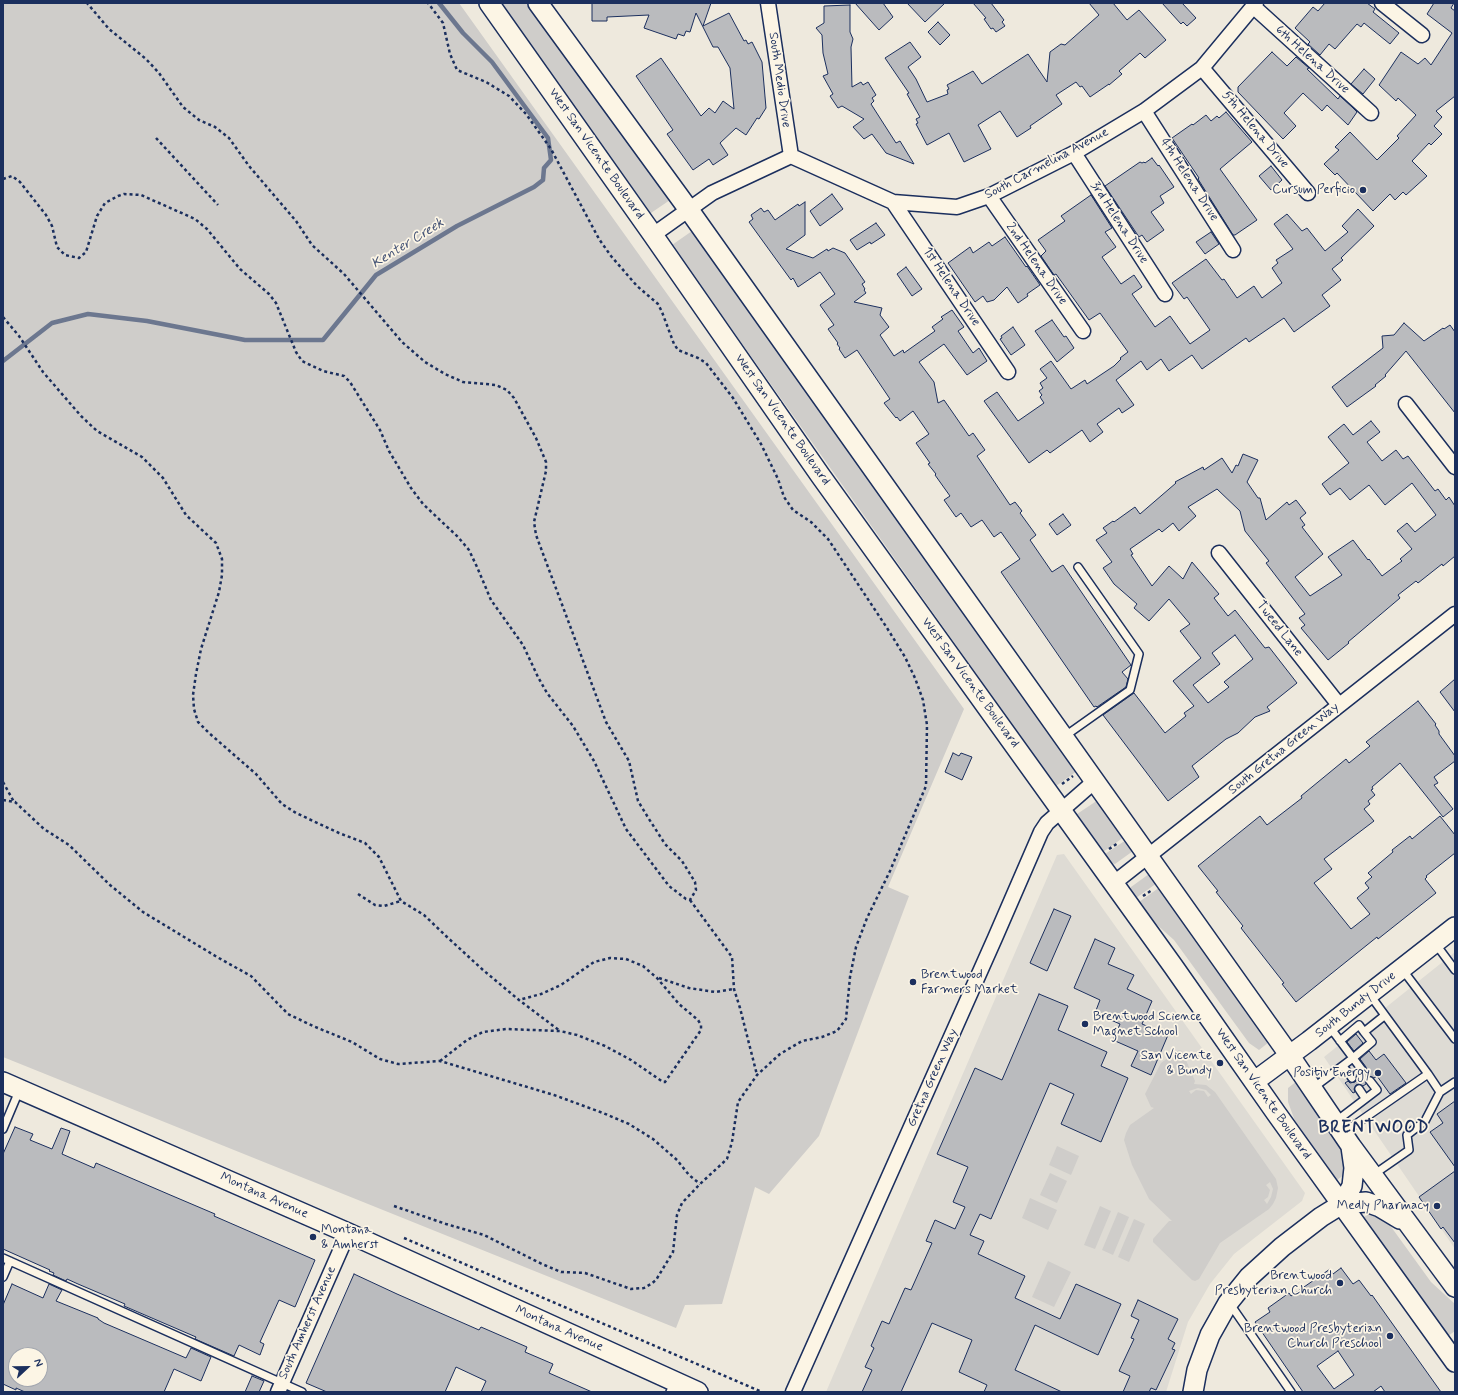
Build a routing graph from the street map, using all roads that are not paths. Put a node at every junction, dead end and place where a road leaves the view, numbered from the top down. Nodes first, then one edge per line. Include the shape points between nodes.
1 (489, 3) edge
2 (538, 3) edge
3 (768, 3) edge
4 (1382, 3) edge
5 (1255, 5) edge
6 (1422, 35) dead end
7 (1202, 68) junction
8 (1144, 111) junction
9 (1371, 113) dead end
10 (1074, 153) junction
11 (790, 156) junction
12 (1308, 193) dead end
13 (989, 196) junction
14 (893, 202) junction
15 (689, 210) junction
16 (653, 235) junction
17 (1233, 250) dead end
18 (1165, 294) dead end
19 (1083, 331) dead end
20 (1008, 372) dead end
21 (1406, 404) dead end
22 (1455, 467) edge
23 (1220, 553) dead end
24 (1078, 567) dead end
25 (1455, 614) edge
26 (1339, 705) junction
27 (1063, 737) junction
28 (1095, 781) junction
29 (1061, 810) junction
30 (1149, 856) junction
31 (1114, 883) junction
32 (1455, 927) edge
33 (1435, 943) junction
34 (1402, 969) junction
35 (1455, 970) edge
36 (1369, 994) junction
37 (1384, 1016) junction
38 (1329, 1026) junction
39 (1364, 1032) junction
40 (1455, 1039) edge
41 (1340, 1041) junction
42 (1290, 1056) junction
43 (1354, 1058) junction
44 (1342, 1066) junction
45 (1362, 1070) dead end
46 (1428, 1074) junction
47 (1352, 1078) dead end
48 (1255, 1081) junction
49 (1370, 1081) dead end
50 (1455, 1082) edge
51 (12, 1086) edge
52 (1312, 1088) junction
53 (1359, 1089) dead end
54 (1440, 1092) junction
55 (1365, 1098) junction
56 (3, 1129) edge
57 (1343, 1134) junction
58 (1373, 1175) junction
59 (1342, 1204) junction
60 (1407, 1222) junction
61 (348, 1233) junction
62 (6, 1260) edge
63 (3, 1277) edge
64 (1455, 1287) edge
65 (1228, 1303) junction
66 (1454, 1357) edge
67 (672, 1386) edge
68 (280, 1388) edge
69 (302, 1392) edge
70 (698, 1392) edge
71 (793, 1392) edge
72 (1193, 1392) edge
73 (1291, 1392) edge

1 - 16 main road, West San Vicente Boulevard
2 - 15 main road
3 - 11 street, South Medio Drive
4 - 6 street
5 - 7 street, South Carmelina Avenue
5 - 9 street, 6th Helena Drive
7 - 8 street, South Carmelina Avenue
7 - 12 street, 5th Helena Drive
8 - 10 street, South Carmelina Avenue
8 - 17 street, 4th Helena Drive
10 - 13 street, South Carmelina Avenue
10 - 18 street, 3rd Helena Drive
11 - 14 street, South Carmelina Avenue
11 - 15 street via 712,193
13 - 14 street, South Carmelina Avenue via 957,207
13 - 19 street, 2nd Helena Drive
14 - 20 street, 1st Helena Drive
15 - 16 street
15 - 27 main road
16 - 29 main road, West San Vicente Boulevard via 820,475
21 - 22 street
23 - 26 street, Tweed Lane
24 - 27 lane via 1138,654 1130,690
25 - 26 street, South Gretna Green Way
26 - 30 street, South Gretna Green Way
27 - 28 main road
28 - 29 street, Gretna Green Way
28 - 30 main road
29 - 31 main road, West San Vicente Boulevard
29 - 71 street, Gretna Green Way via 1041,832
30 - 31 street, South Gretna Green Way
30 - 42 main road
31 - 48 main road, West San Vicente Boulevard
32 - 33 main road, South Bundy Drive
33 - 34 main road, South Bundy Drive
33 - 35 lane
34 - 36 main road, South Bundy Drive
34 - 40 lane
36 - 37 lane
36 - 38 main road, South Bundy Drive
37 - 39 lane
37 - 46 lane
38 - 41 lane
38 - 42 main road, South Bundy Drive
39 - 41 lane via 1358,1025
39 - 43 lane via 1372,1042
41 - 43 lane
42 - 48 main road, South Bundy Drive
42 - 52 main road
43 - 44 lane
43 - 45 lane
44 - 47 lane
44 - 52 lane
46 - 54 lane
46 - 57 lane
48 - 59 main road, West San Vicente Boulevard
49 - 55 lane via 1377,1090
50 - 54 lane
51 - 56 lane
51 - 61 main road, Montana Avenue
52 - 57 main road
53 - 55 lane
54 - 58 lane via 1425,1121 1406,1135 1409,1150
55 - 57 lane
57 - 58 main road
57 - 59 main road via 1354,1168 1352,1186
58 - 60 main road
59 - 60 main road via 1366,1202
59 - 65 main road via 1282,1247 1249,1277
59 - 66 main road, West San Vicente Boulevard
60 - 64 main road
61 - 67 main road, Montana Avenue
61 - 68 street, South Amherst Avenue
62 - 63 lane
62 - 68 lane
65 - 72 main road via 1210,1335
65 - 73 lane
67 - 70 main road, Montana Avenue
68 - 69 lane

